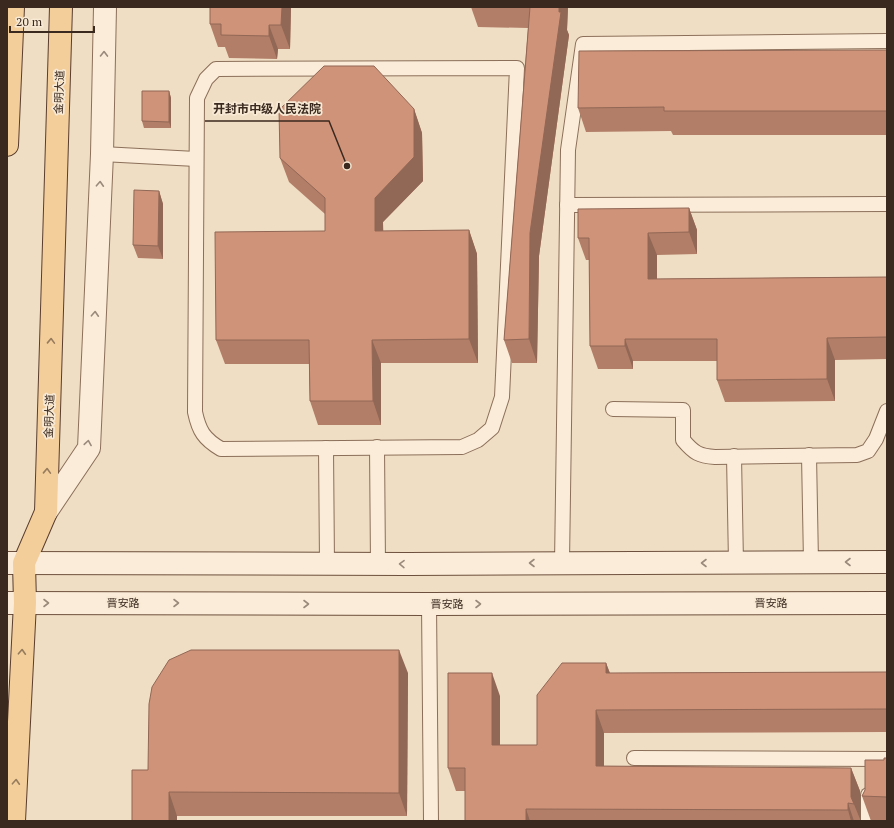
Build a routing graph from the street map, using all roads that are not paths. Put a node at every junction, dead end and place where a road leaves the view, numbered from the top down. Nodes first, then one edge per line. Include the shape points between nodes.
1 (13, 7) edge
2 (61, 7) edge
3 (105, 7) edge
4 (887, 41) edge
5 (7, 145) edge
6 (102, 154) junction
7 (196, 159) junction
8 (887, 204) edge
9 (567, 205) junction
10 (613, 409) dead end
11 (887, 411) edge
12 (377, 447) junction
13 (326, 448) junction
14 (809, 455) junction
15 (734, 456) junction
16 (46, 512) junction
17 (811, 562) junction
18 (887, 562) edge
19 (16, 563) edge
20 (562, 563) junction
21 (736, 563) junction
22 (327, 564) junction
23 (378, 564) junction
24 (16, 603) edge
25 (887, 603) edge
26 (429, 604) junction
27 (634, 758) dead end
28 (868, 759) junction
29 (887, 759) edge
30 (14, 821) edge
31 (431, 821) edge
32 (868, 821) edge

1 - 5 main road
16 -> 2 main road, 金明大道
6 -> 3 main road
4 - 9 lane via 583,44 568,150
6 - 7 lane
16 -> 6 main road via 88,448
7 - 12 lane via 197,98 206,79 216,69 517,68 502,398 492,428 478,440 462,446
7 - 13 lane via 195,412 198,426 212,443 221,449
8 - 9 lane
9 - 20 lane
10 - 15 lane via 684,410 684,440 693,451 703,456
11 - 14 lane via 876,439 868,451 857,455
12 - 13 lane
12 - 23 lane
13 - 22 lane
14 - 15 lane
14 - 17 lane
15 - 21 lane
16 - 19 main road, 金明大道
18 -> 17 main road
17 - 21 main road
19 - 22 main road
19 - 24 main road, 金明大道
21 -> 20 main road
20 -> 23 main road
22 - 23 main road
24 -> 26 main road, 晋安路
30 -> 24 main road, 金明大道
26 -> 25 main road, 晋安路
26 - 31 lane
27 - 28 lane
28 - 29 lane
28 - 32 lane

